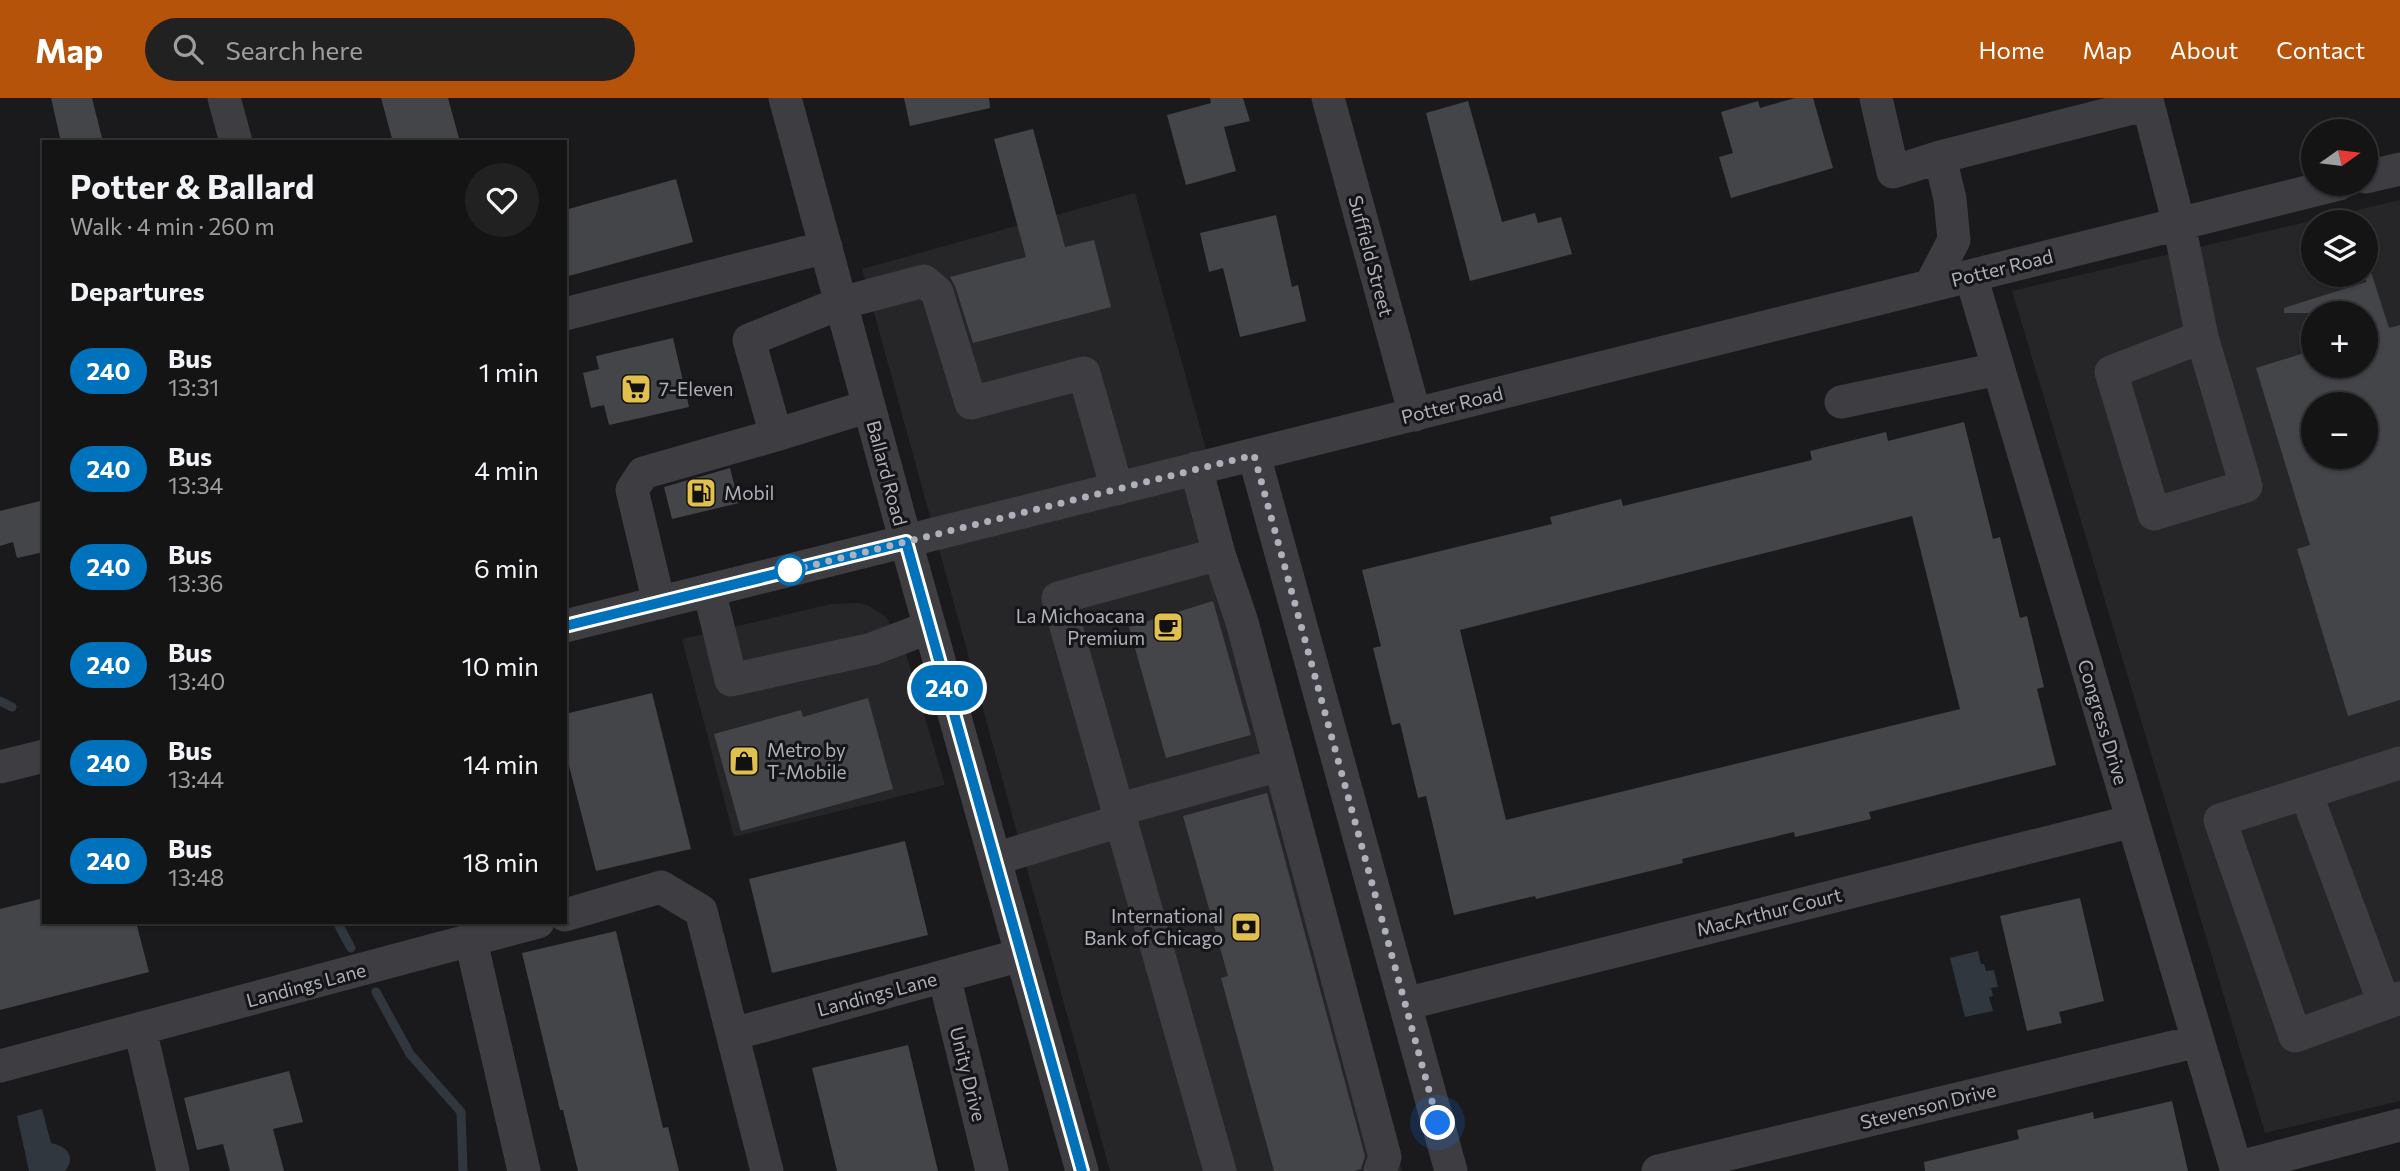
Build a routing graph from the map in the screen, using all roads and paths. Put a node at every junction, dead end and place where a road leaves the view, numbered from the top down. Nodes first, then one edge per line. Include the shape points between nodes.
1 (224, 98) edge
2 (785, 98) edge
3 (1328, 98) edge
4 (1876, 98) edge
5 (2147, 101) edge
6 (235, 140) edge
7 (1940, 157) junction
8 (2400, 169) edge
9 (2378, 174) edge
10 (2301, 194) edge
11 (2179, 224) junction
12 (826, 247) junction
13 (1970, 276) junction
14 (1930, 286) junction
15 (841, 303) junction
16 (567, 313) edge
17 (2202, 337) junction
18 (1998, 369) junction
19 (1842, 402) dead end
20 (869, 406) junction
21 (1415, 415) junction
22 (776, 435) junction
23 (1254, 455) junction
24 (1196, 468) junction
25 (1117, 489) junction
26 (906, 542) junction
27 (1219, 554) junction
28 (709, 590) junction
29 (659, 603) junction
30 (567, 626) edge
31 (930, 627) junction
32 (42, 756) edge
33 (1280, 765) junction
34 (0, 767) edge
35 (2397, 774) edge
36 (2306, 793) junction
37 (1119, 815) junction
38 (2133, 821) junction
39 (995, 859) junction
40 (567, 914) edge
41 (531, 924) edge
42 (471, 941) junction
43 (1021, 955) junction
44 (944, 976) junction
45 (2392, 1000) edge
46 (1405, 1004) junction
47 (140, 1030) junction
48 (733, 1034) junction
49 (2198, 1041) junction
50 (0, 1066) edge
51 (2400, 1125) edge
52 (173, 1171) edge
53 (524, 1171) edge
54 (767, 1171) edge
55 (992, 1171) edge
56 (1082, 1171) edge
57 (1220, 1171) edge
58 (1380, 1171) edge
59 (1451, 1171) edge
60 (1658, 1171) edge

1 - 6 street
2 - 12 street, Ballard Road
3 - 21 street, Suffield Street
4 - 7 street via 1893,172
5 - 7 street
5 - 11 street
7 - 14 street via 1954,240
8 - 9 street
10 - 11 street, Potter Road
11 - 13 street, Potter Road
11 - 17 street
12 - 15 street, Ballard Road
12 - 16 street
13 - 14 street, Potter Road
13 - 18 street, Congress Drive
14 - 21 street, Potter Road
15 - 20 street, Ballard Road
15 - 22 street via 749,340
15 - 25 street via 924,281 937,292 971,403 1084,373
17 - 17 street via 2246,486 2154,514 2111,372
18 - 19 street
18 - 38 street, Congress Drive
20 - 22 street
20 - 26 street, Ballard Road
21 - 23 street, Potter Road
22 - 29 street via 643,473 632,490
23 - 24 street, Potter Road
23 - 46 street
24 - 25 street, Potter Road
24 - 27 street
25 - 26 street, Potter Road
26 - 28 street, Potter Road
26 - 31 street, Ballard Road
27 - 33 street
27 - 37 street via 1058,598
28 - 29 street, Potter Road
28 - 31 street via 732,680 872,649
29 - 30 street, Potter Road
31 - 39 street, Ballard Road
32 - 34 street
33 - 37 street
33 - 58 street via 1385,1157
35 - 36 street
36 - 45 street
36 - 45 street via 2220,820 2295,1036
37 - 39 street
37 - 57 street
38 - 46 street, MacArthur Court
38 - 49 street, Congress Drive
39 - 43 street, Ballard Road
40 - 48 street via 661,887 701,911
41 - 42 street, Landings Lane
42 - 47 street, Landings Lane
42 - 53 street
43 - 44 street, Landings Lane
43 - 56 street, Ballard Road
44 - 48 street, Landings Lane
44 - 55 street, Unity Drive
46 - 59 street
47 - 50 street, Landings Lane
47 - 52 street
48 - 54 street
49 - 51 street, Congress Drive via 2236,1168
49 - 60 street, Stevenson Drive

